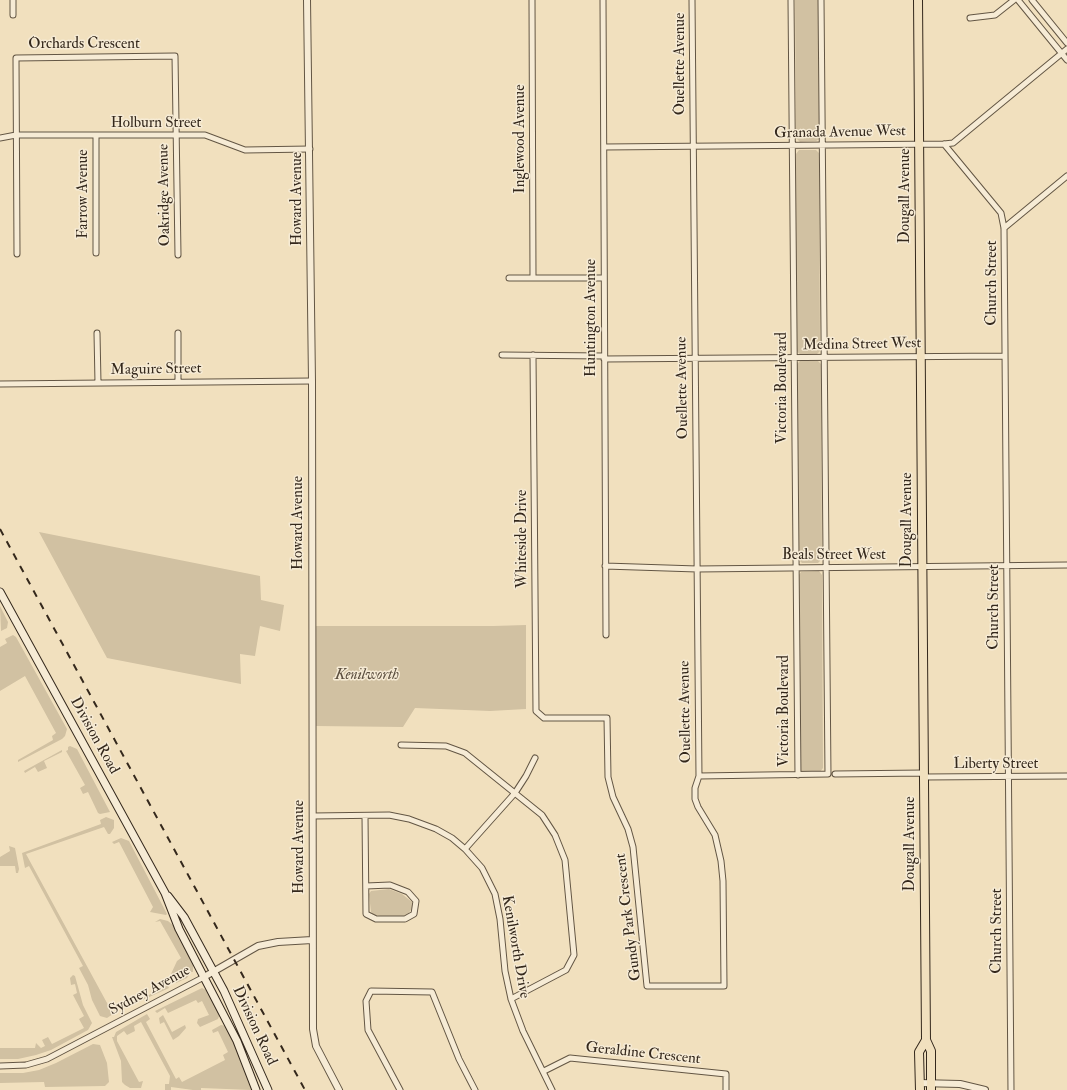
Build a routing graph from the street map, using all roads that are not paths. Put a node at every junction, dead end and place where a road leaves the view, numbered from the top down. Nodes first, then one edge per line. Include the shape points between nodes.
1 (13, 0) edge
2 (307, 0) edge
3 (532, 0) edge
4 (603, 0) edge
5 (692, 0) edge
6 (791, 0) edge
7 (821, 0) edge
8 (918, 0) edge
9 (1014, 0) edge
10 (1018, 0) edge
11 (1032, 0) edge
12 (13, 15) dead end
13 (970, 18) dead end
14 (1067, 43) edge
15 (1067, 49) edge
16 (1062, 54) junction
17 (1067, 60) edge
18 (177, 134) junction
19 (16, 135) junction
20 (96, 136) junction
21 (0, 138) edge
22 (920, 144) junction
23 (944, 144) junction
24 (793, 145) junction
25 (822, 145) junction
26 (693, 146) junction
27 (604, 147) junction
28 (310, 149) junction
29 (1066, 178) edge
30 (1004, 228) junction
31 (96, 253) dead end
32 (17, 254) dead end
33 (178, 255) dead end
34 (508, 278) dead end
35 (533, 278) junction
36 (604, 278) junction
37 (97, 333) dead end
38 (178, 333) dead end
39 (502, 355) dead end
40 (534, 355) junction
41 (921, 356) junction
42 (1005, 356) junction
43 (604, 357) junction
44 (824, 357) junction
45 (794, 358) junction
46 (695, 359) junction
47 (312, 381) junction
48 (178, 382) junction
49 (98, 383) junction
50 (0, 384) edge
51 (1067, 565) edge
52 (605, 566) junction
53 (1007, 566) junction
54 (923, 567) junction
55 (796, 568) junction
56 (826, 568) junction
57 (697, 569) junction
58 (0, 592) edge
59 (606, 635) dead end
60 (544, 718) joint
61 (401, 745) dead end
62 (535, 758) dead end
63 (835, 774) dead end
64 (798, 775) junction
65 (924, 775) junction
66 (699, 776) junction
67 (1067, 776) edge
68 (1009, 777) junction
69 (515, 793) junction
70 (313, 816) junction
71 (365, 816) junction
72 (465, 849) junction
73 (366, 886) junction
74 (165, 893) junction
75 (312, 940) junction
76 (214, 971) junction
77 (204, 977) junction
78 (511, 999) junction
79 (926, 1040) junction
80 (0, 1066) edge
81 (544, 1071) junction
82 (920, 1087) edge
83 (931, 1087) edge
84 (256, 1090) edge
85 (268, 1090) edge
86 (339, 1090) edge
87 (400, 1090) edge
88 (475, 1090) edge
89 (552, 1090) edge
90 (726, 1090) edge
91 (985, 1090) edge
92 (1011, 1090) edge

1 - 12 street
2 - 28 street, Howard Avenue
3 - 35 street, Inglewood Avenue
4 - 27 street, Huntington Avenue
5 - 26 street, Ouellette Avenue
6 - 24 street, Victoria Boulevard
7 - 25 street
8 - 22 main road, Dougall Avenue
9 - 13 street via 995,15
10 - 16 street
11 - 14 street
15 - 16 street, Granada Avenue West
16 - 17 street
16 - 23 street, Granada Avenue West via 953,143
18 - 19 street, Orchards Crescent via 176,56 168,56 16,58
18 - 20 street, Holburn Street
18 - 28 street, Holburn Street via 205,135 245,150
18 - 33 street, Oakridge Avenue
19 - 20 street, Holburn Street
19 - 21 street, Holburn Street
19 - 32 street, Orchards Crescent
20 - 31 street, Farrow Avenue
22 - 23 street, Granada Avenue West
22 - 25 street, Granada Avenue West
22 - 41 main road, Dougall Avenue
23 - 30 street, Church Street via 1001,213
24 - 25 street, Granada Avenue West
24 - 26 street, Granada Avenue West
24 - 45 street, Victoria Boulevard
25 - 44 street
26 - 27 street, Granada Avenue West
26 - 46 street, Ouellette Avenue
27 - 36 street, Huntington Avenue
28 - 47 street, Howard Avenue
29 - 30 street
30 - 42 street, Church Street
34 - 35 street
35 - 36 street
36 - 43 street, Huntington Avenue
37 - 49 street
38 - 48 street
39 - 40 street, Medina Street West
40 - 43 street, Medina Street West
40 - 60 street, Whiteside Drive via 536,712
41 - 42 street, Medina Street West
41 - 44 street, Medina Street West
41 - 54 main road, Dougall Avenue
42 - 53 street, Church Street
43 - 46 street, Medina Street West
43 - 52 street, Huntington Avenue
44 - 45 street, Medina Street West
44 - 56 street
45 - 46 street, Medina Street West
45 - 55 street, Victoria Boulevard
46 - 57 street, Ouellette Avenue
47 - 48 street, Maguire Street
47 - 70 street, Howard Avenue
48 - 49 street, Maguire Street
49 - 50 street, Maguire Street
51 - 53 street, Beals Street West
52 - 57 street, Beals Street West
52 - 59 street, Huntington Avenue
53 - 54 street, Beals Street West
53 - 68 street, Church Street
54 - 56 street, Beals Street West
54 - 65 main road, Dougall Avenue
55 - 56 street, Beals Street West
55 - 57 street, Beals Street West
55 - 64 street, Victoria Boulevard
56 - 64 street via 828,774
57 - 66 street, Ouellette Avenue
58 - 74 main road, Division Road
60 - 66 street, Gundy Park Crescent via 607,718 608,777 613,797 628,829 632,847 646,986 724,986 723,881 715,834 695,799
61 - 69 street via 446,746 465,753
62 - 69 street
63 - 65 street, Liberty Street
64 - 66 street
65 - 68 street, Liberty Street
65 - 79 main road, Dougall Avenue
67 - 68 street, Liberty Street
68 - 92 street, Church Street
69 - 72 street
69 - 78 street via 542,815 555,835 565,860 574,955 566,970
70 - 71 street, Kenilworth Drive
70 - 75 street, Howard Avenue
71 - 72 street, Kenilworth Drive via 389,815 409,819 436,829
71 - 73 street
72 - 78 street, Kenilworth Drive via 482,868 495,894
73 - 73 street via 366,914 376,919 405,919 414,914 416,901 408,892 390,885
74 - 76 main road, Division Road via 184,917
74 - 77 main road, Division Road via 179,929
75 - 76 street, Sydney Avenue via 258,946
75 - 86 street, Howard Avenue via 313,1029 316,1046
76 - 77 street, Sydney Avenue
76 - 85 main road, Division Road
77 - 80 street, Sydney Avenue via 47,1059 26,1065
77 - 84 main road, Division Road via 237,1041
78 - 81 street, Kenilworth Drive via 523,1031
79 - 82 main road, Dougall Avenue via 919,1052
79 - 83 main road, Dougall Avenue via 931,1051
81 - 89 street, Kenilworth Drive
81 - 90 street, Geraldine Crescent via 570,1058 726,1074
82 - 83 street
83 - 91 street via 960,1084
87 - 88 street via 368,1030 366,1001 371,991 432,992 459,1059

